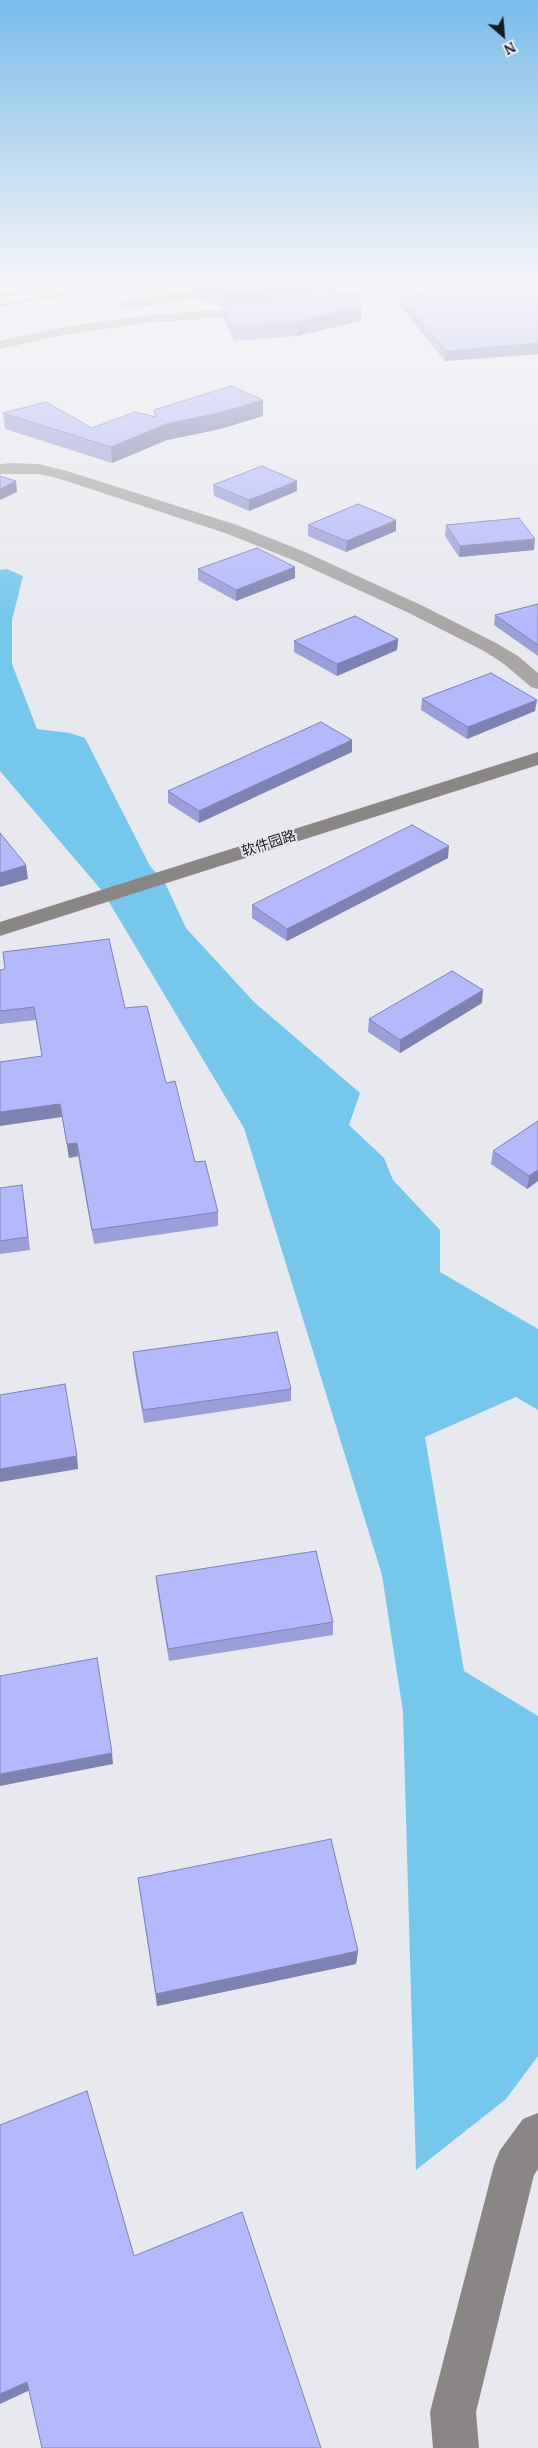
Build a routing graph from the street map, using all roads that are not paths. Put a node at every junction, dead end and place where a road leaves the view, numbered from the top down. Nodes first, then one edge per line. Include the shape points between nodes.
1 (4, 467) edge
2 (538, 683) edge
3 (538, 758) edge
4 (0, 929) edge
5 (538, 2134) edge
6 (456, 2448) edge

1 - 2 street via 61,474 165,506 298,556 490,647 512,660
3 - 4 main road, 软件园路
5 - 6 main road via 515,2165 453,2412

